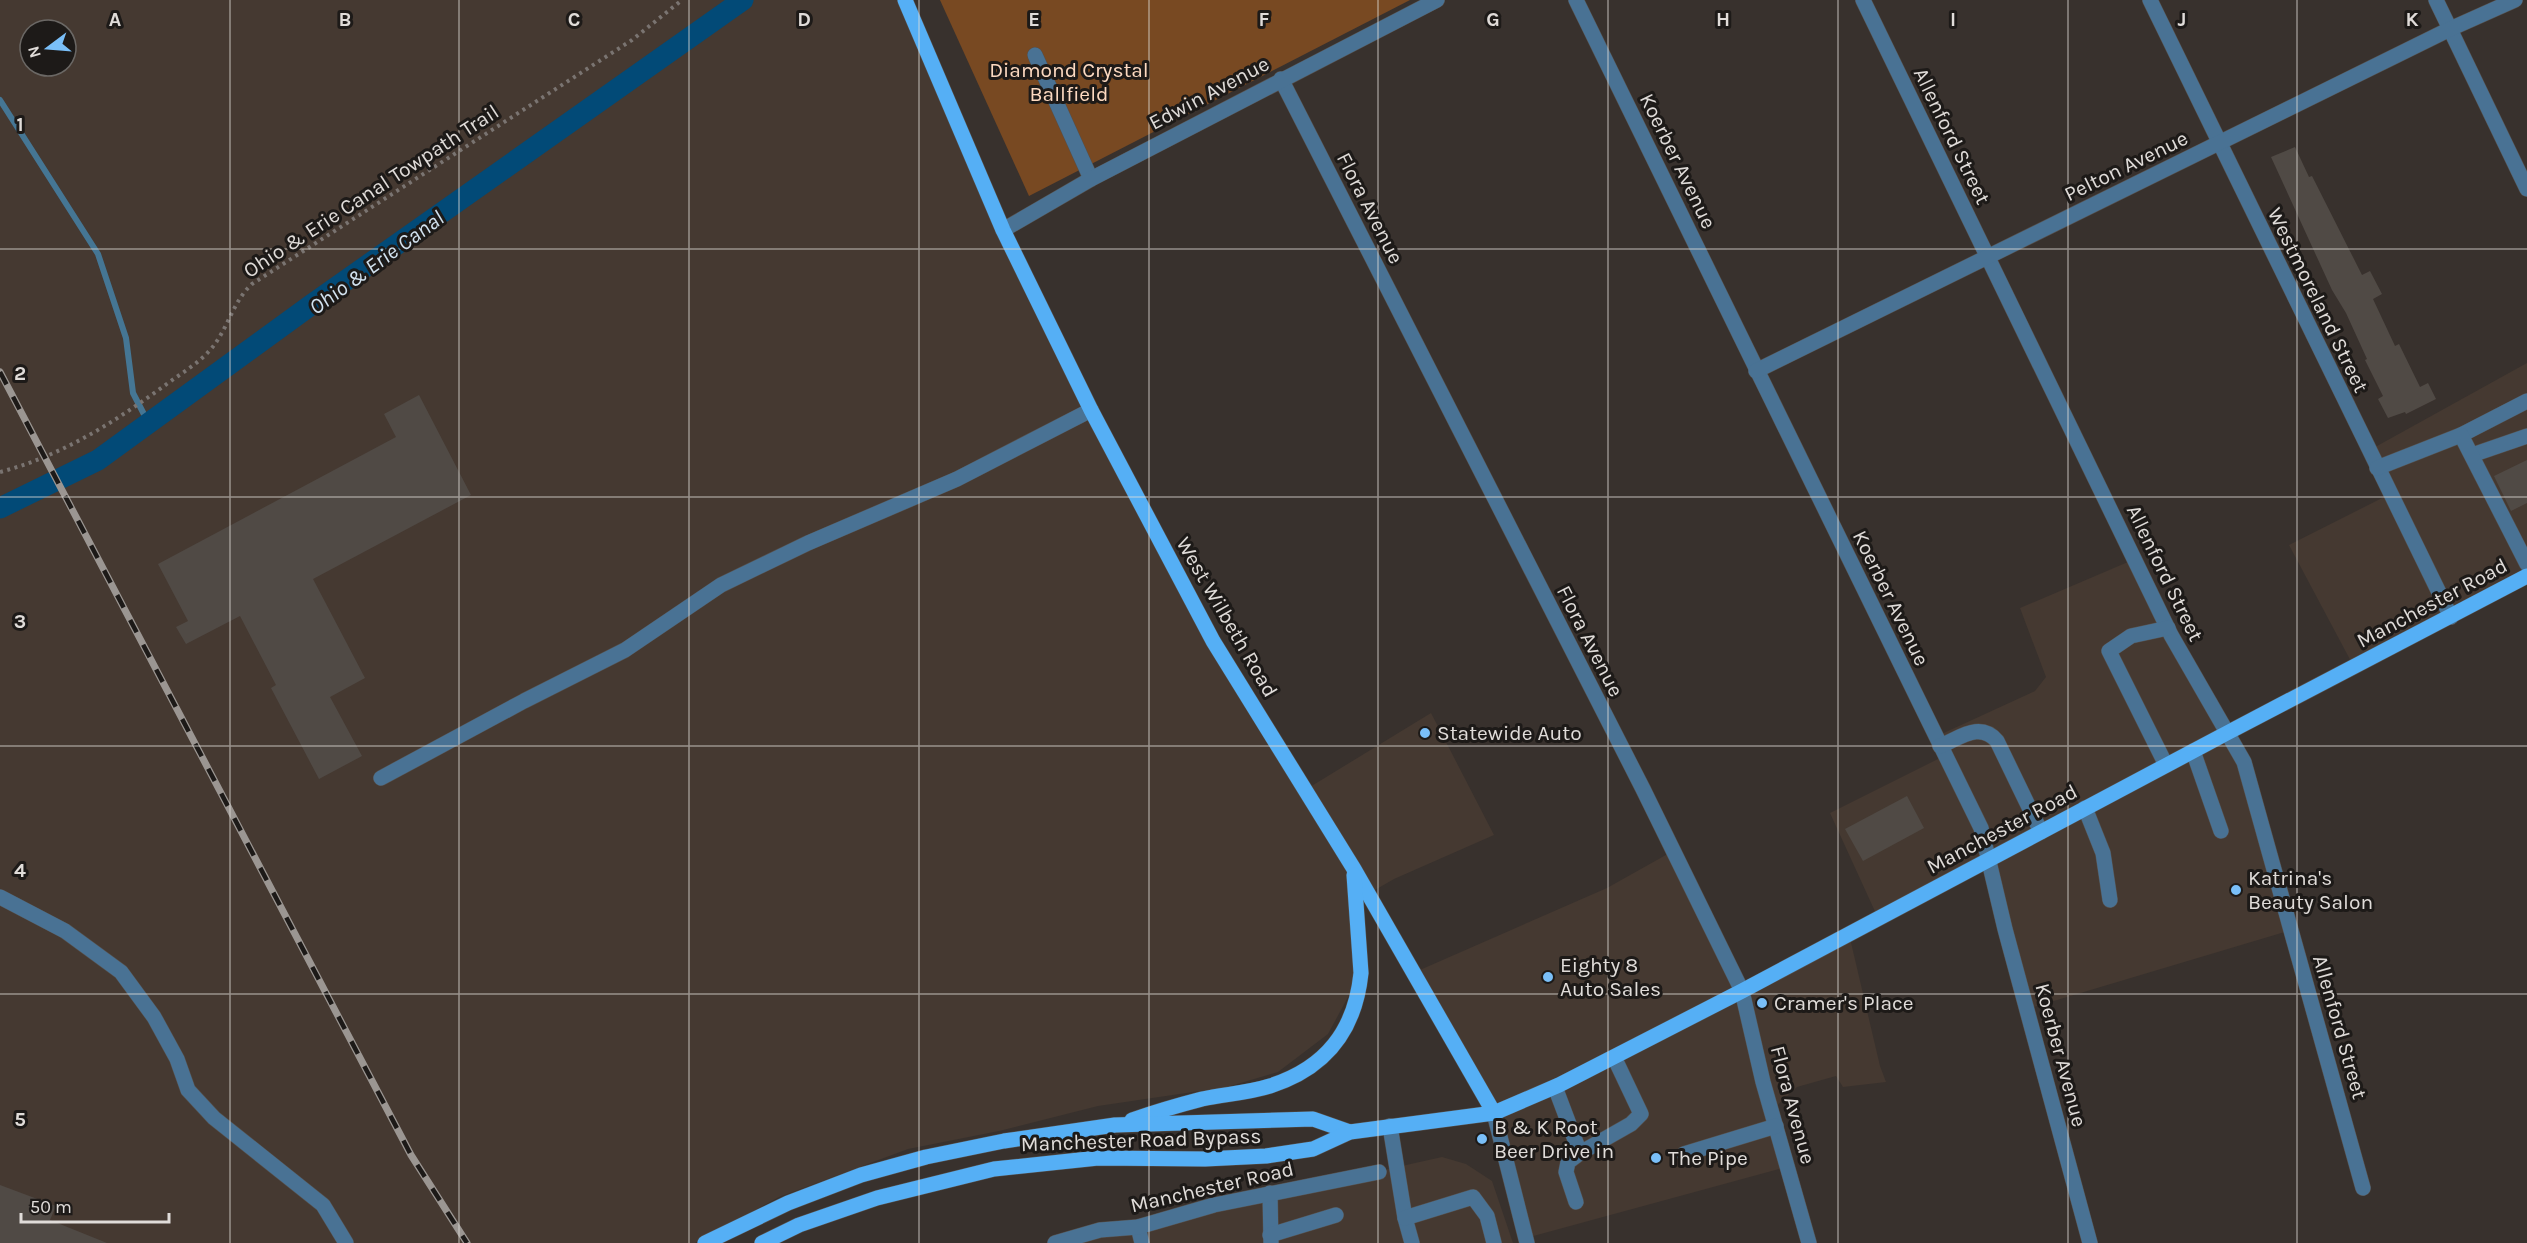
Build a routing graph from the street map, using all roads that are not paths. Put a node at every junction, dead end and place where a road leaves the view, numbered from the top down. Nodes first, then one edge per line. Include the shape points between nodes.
1 (905, 0) edge
2 (1437, 0) edge
3 (1576, 0) edge
4 (1863, 0) edge
5 (2150, 0) edge
6 (2436, 0) edge
7 (2515, 0) edge
8 (2450, 29) junction
9 (1035, 55) dead end
10 (1281, 79) junction
11 (2219, 144) junction
12 (1091, 179) junction
13 (2527, 189) edge
14 (1003, 230) junction
15 (1988, 258) junction
16 (1756, 371) junction
17 (2527, 401) edge
18 (1090, 410) junction
19 (2461, 435) junction
20 (2527, 436) edge
21 (2472, 454) junction
22 (2377, 468) junction
23 (2527, 564) edge
24 (2527, 576) edge
25 (2451, 617) junction
26 (2168, 627) junction
27 (2227, 733) junction
28 (1940, 746) junction
29 (2193, 750) junction
30 (2166, 765) junction
31 (381, 778) dead end
32 (2085, 808) junction
33 (2221, 831) dead end
34 (2040, 832) junction
35 (1988, 859) junction
36 (1354, 869) junction
37 (0, 897) edge
38 (2110, 900) dead end
39 (1742, 991) junction
40 (1614, 1057) junction
41 (1555, 1087) junction
42 (1494, 1113) junction
43 (1115, 1125) junction
44 (1390, 1126) junction
45 (1776, 1126) junction
46 (1350, 1132) junction
47 (1580, 1153) junction
48 (1684, 1154) dead end
49 (1379, 1172) dead end
50 (2363, 1188) dead end
51 (1270, 1193) junction
52 (1576, 1202) dead end
53 (1335, 1215) dead end
54 (1405, 1218) junction
55 (1138, 1227) junction
56 (1271, 1239) edge
57 (346, 1243) edge
58 (705, 1243) edge
59 (762, 1243) edge
60 (1055, 1243) edge
61 (1142, 1243) edge
62 (1412, 1243) edge
63 (1494, 1243) edge
64 (1527, 1243) edge
65 (1809, 1243) edge
66 (2090, 1243) edge

1 - 14 main road, West Wilbeth Road
2 - 10 street, Edwin Avenue
3 - 16 street, Koerber Avenue
4 - 15 street, Allenford Street
5 - 11 street, Westmoreland Street
6 - 8 street
7 - 8 street, Pelton Avenue
8 - 11 street, Pelton Avenue
8 - 13 street
9 - 12 street
10 - 12 street, Edwin Avenue
10 - 39 street, Flora Avenue
11 - 15 street, Pelton Avenue
11 - 22 street, Westmoreland Street
12 - 14 street, Edwin Avenue
14 - 18 main road, West Wilbeth Road
15 - 16 street, Pelton Avenue
15 - 26 street, Allenford Street
16 - 28 street, Koerber Avenue
17 - 19 street
18 - 31 street via 957,479 720,585 624,650
18 - 36 main road, West Wilbeth Road via 1212,641
19 - 21 street
19 - 22 street
20 - 21 street
21 - 23 street
22 - 25 street, Westmoreland Street
24 - 25 main road, Manchester Road
25 - 27 main road, Manchester Road
26 - 27 street, Allenford Street
26 - 30 street via 2131,636 2109,651
27 - 29 main road, Manchester Road
27 - 50 street, Allenford Street via 2246,768
28 - 34 street via 1970,733 1990,733
28 - 35 street, Koerber Avenue via 1981,828
29 - 30 main road, Manchester Road
29 - 33 street
30 - 32 main road, Manchester Road
32 - 34 main road, Manchester Road
32 - 38 street via 2103,853
34 - 35 main road, Manchester Road
35 - 39 main road, Manchester Road
35 - 66 street, Koerber Avenue
36 - 42 main road, West Wilbeth Road
36 - 43 main road via 1360,988 1352,1016 1329,1052 1314,1065 1269,1086 1203,1099
37 - 57 street via 65,931 121,972 154,1017 177,1059 188,1090 214,1118 323,1205
39 - 40 main road, Manchester Road
39 - 45 street, Flora Avenue
40 - 41 main road, Manchester Road
40 - 47 street via 1641,1114 1631,1124
41 - 42 main road, Manchester Road
41 - 47 street
42 - 44 main road, Manchester Road Bypass
42 - 64 street, West Wilbeth Road
43 - 46 main road, Manchester Road Bypass via 1313,1119
43 - 58 main road, Manchester Road Bypass via 979,1146 861,1175 788,1203
44 - 46 main road, Manchester Road Bypass
44 - 54 street
45 - 48 street
45 - 65 street, Flora Avenue
46 - 59 main road, Manchester Road Bypass via 1313,1149 1266,1156 1107,1158 994,1169 877,1198 799,1225
47 - 52 street via 1568,1162 1566,1172
49 - 51 street, Manchester Road
51 - 55 street, Manchester Road
51 - 56 street
53 - 56 street
54 - 62 street
54 - 63 street via 1473,1197 1487,1215
55 - 60 street, Manchester Road via 1100,1230
55 - 61 street

